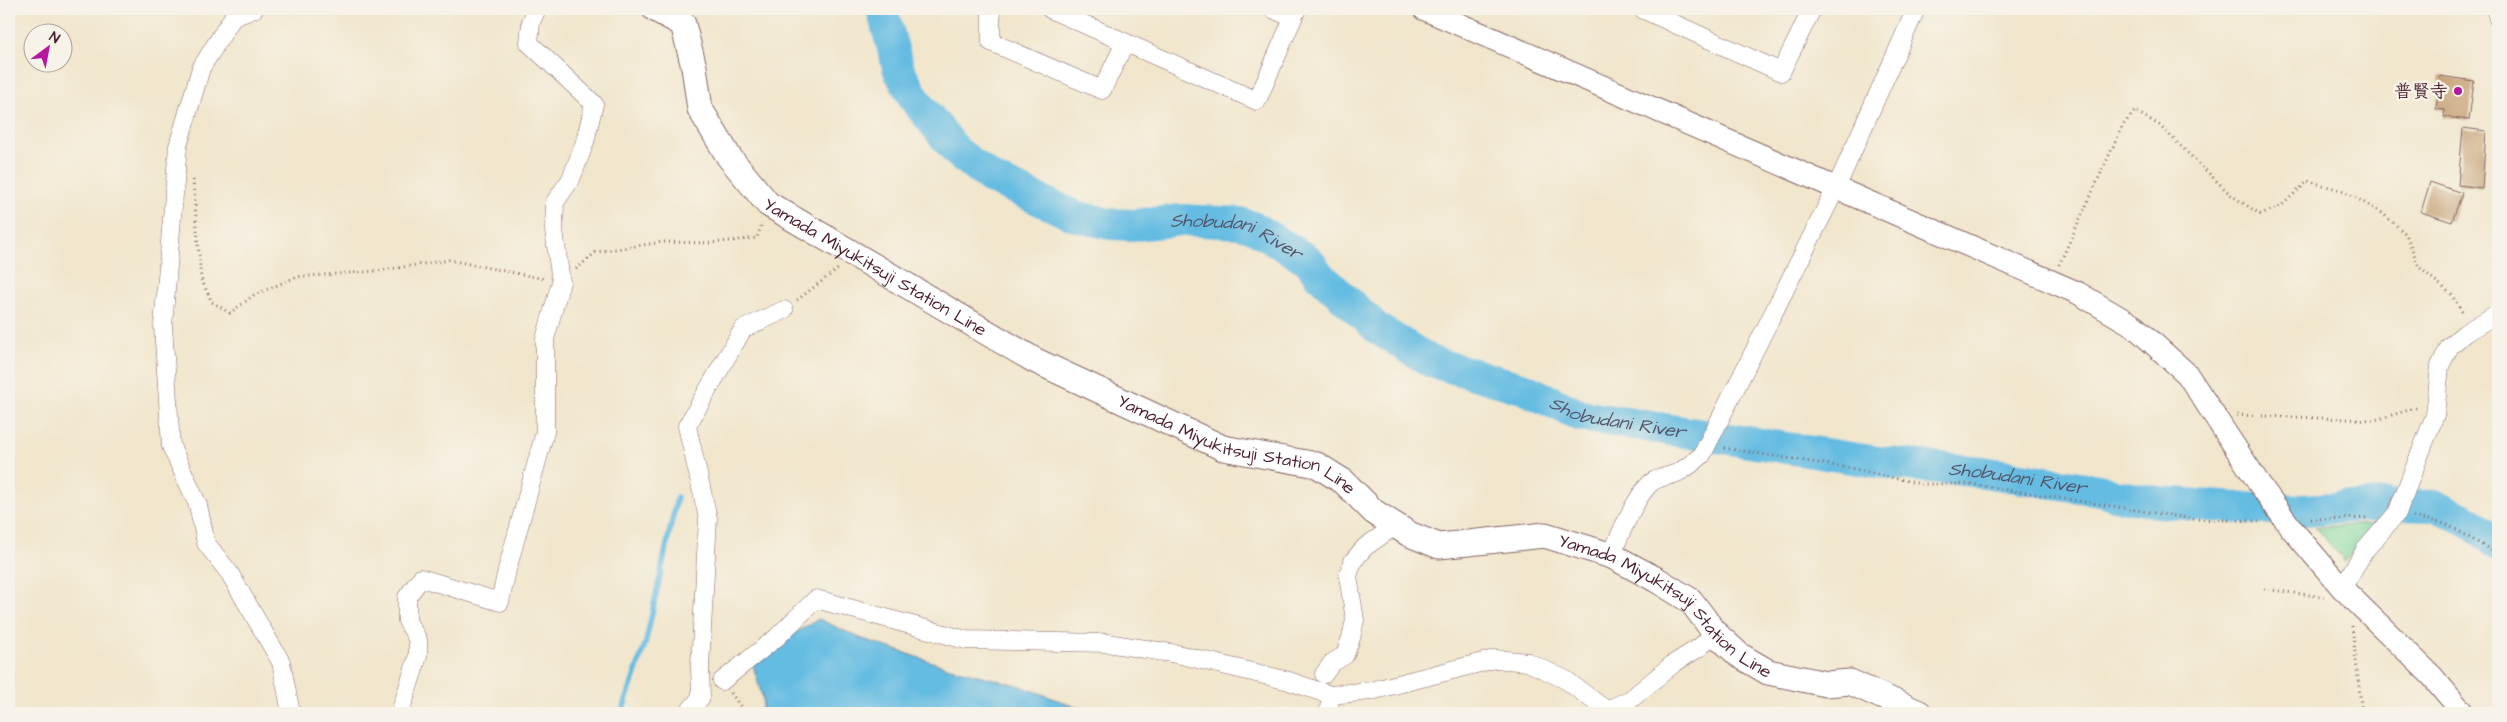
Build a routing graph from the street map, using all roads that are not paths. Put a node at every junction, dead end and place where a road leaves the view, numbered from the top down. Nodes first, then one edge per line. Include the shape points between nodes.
1 (254, 9) edge
2 (537, 9) edge
3 (655, 9) edge
4 (992, 9) edge
5 (1050, 9) edge
6 (1273, 9) edge
7 (1424, 9) edge
8 (1642, 9) edge
9 (1812, 9) edge
10 (1916, 9) edge
11 (2496, 9) edge
12 (1295, 13) edge
13 (2498, 19) edge
14 (1125, 43) junction
15 (1836, 188) junction
16 (784, 310) road end
17 (2498, 313) edge
18 (1395, 526) junction
19 (1612, 556) junction
20 (2342, 588) junction
21 (1715, 633) junction
22 (1324, 674) dead end
23 (722, 681) road end
24 (1330, 695) junction
25 (1604, 712) edge
26 (291, 713) edge
27 (400, 713) edge
28 (688, 713) edge
29 (1328, 713) edge
30 (1920, 713) edge
31 (2463, 713) edge

1 - 26 street via 234,17 201,68 178,146 163,326 171,446 198,505 206,543 230,574 281,662
2 - 27 street via 531,22 529,43 594,104 585,142 570,179 555,202 554,230 561,282 545,339 545,432 500,602 421,578 407,597 407,621 418,640 418,656
3 - 18 main road, Yamada Miyukitsuji Station Line via 683,24 700,109 729,157 768,204 1034,360 1223,448 1317,465 1344,482 1374,512
4 - 14 street via 991,42 1102,90
5 - 14 street
6 - 12 street
7 - 15 street
8 - 9 street via 1781,72
10 - 15 street
11 - 13 street
12 - 14 street via 1257,101
15 - 19 street via 1702,455 1689,467 1653,482 1636,500
15 - 20 street, bridge via 2078,293 2134,326 2187,374 2258,482 2300,524
16 - 28 street via 744,329 687,426 708,518 701,697
17 - 20 street via 2450,346 2440,366 2435,415 2395,515 2365,550
18 - 19 main road, Yamada Miyukitsuji Station Line via 1439,546 1545,535
18 - 22 street via 1365,547 1353,561 1348,576 1355,620 1351,638 1345,655 1332,663
19 - 21 main road, Yamada Miyukitsuji Station Line via 1690,601
20 - 31 street via 2432,676
21 - 25 street via 1631,698
21 - 30 main road, Yamada Miyukitsuji Station Line via 1739,655 1768,672 1826,684 1850,682
23 - 24 street via 776,638 816,599 966,640 1107,644 1177,654 1289,681
24 - 25 street via 1371,691 1495,659 1536,665 1566,680
24 - 29 street

